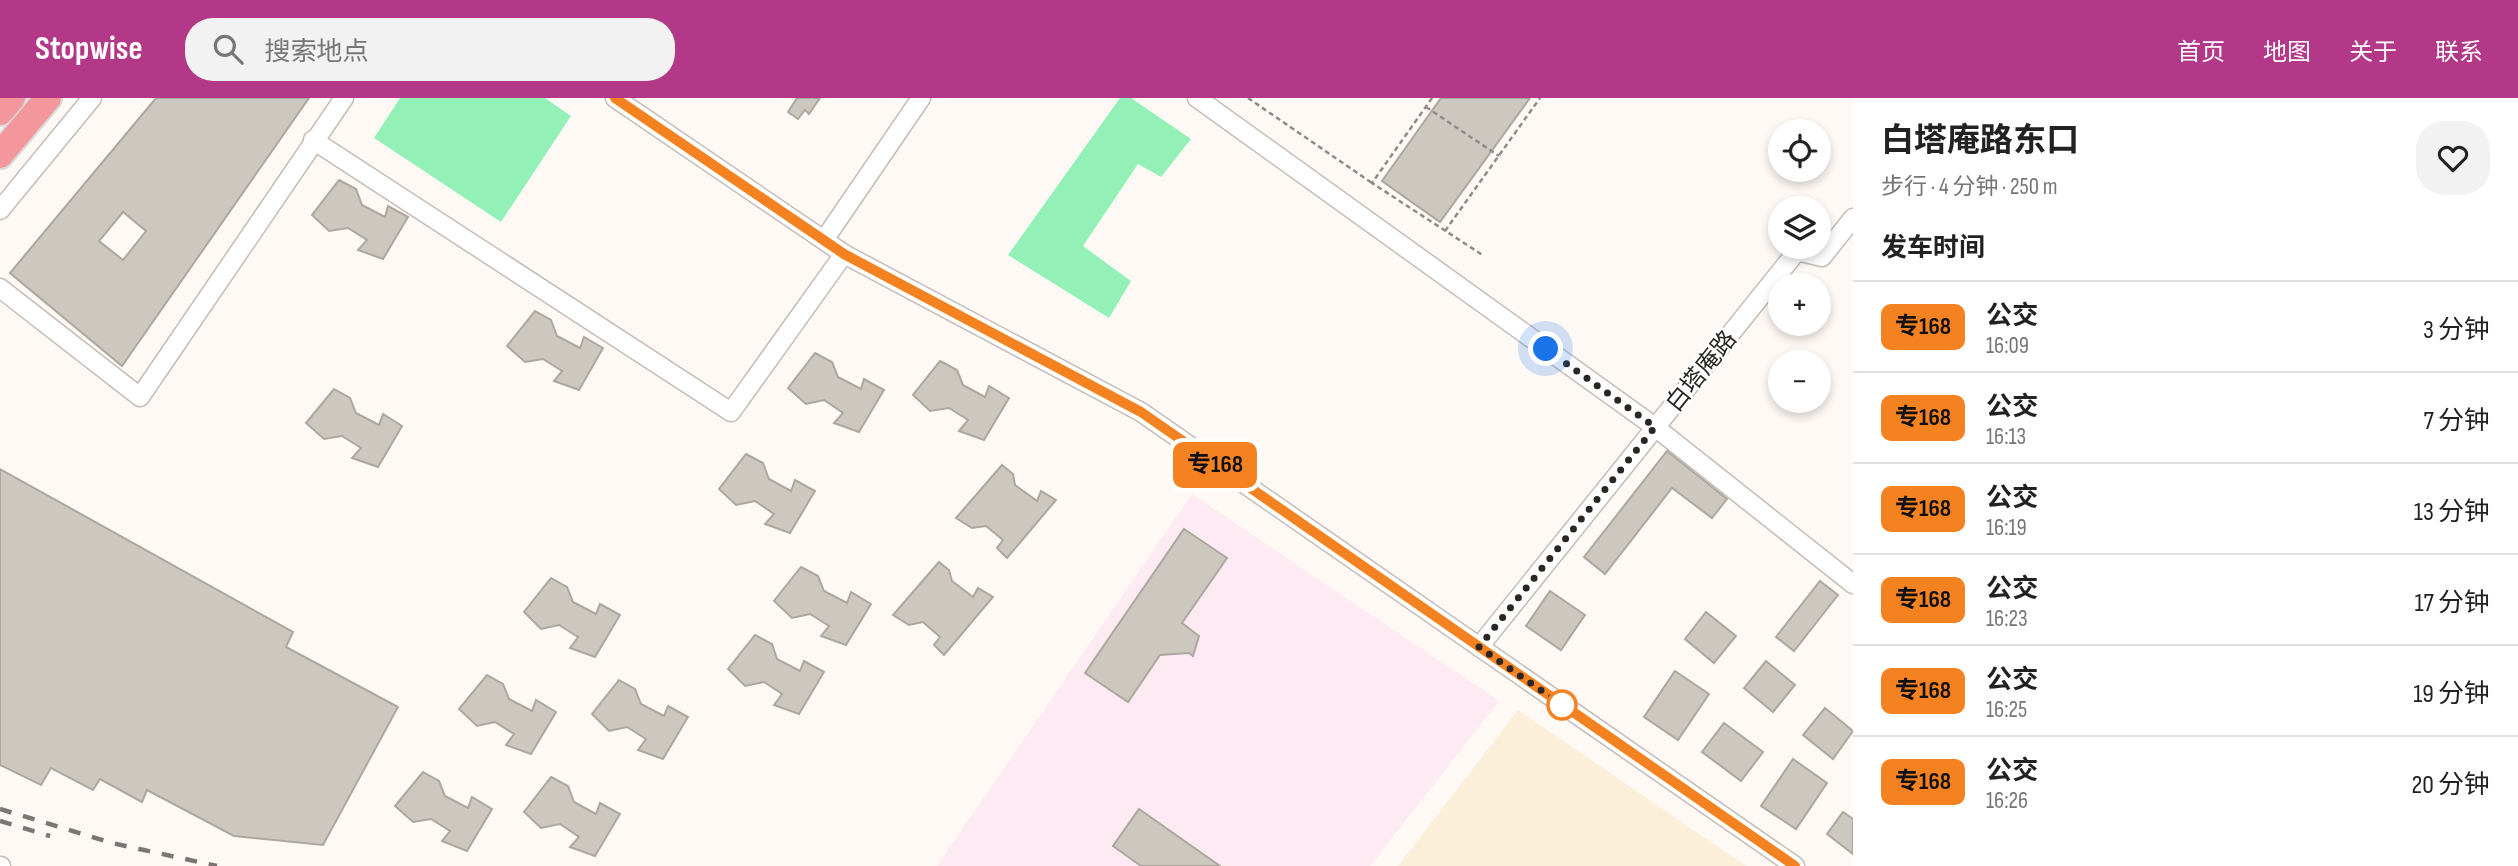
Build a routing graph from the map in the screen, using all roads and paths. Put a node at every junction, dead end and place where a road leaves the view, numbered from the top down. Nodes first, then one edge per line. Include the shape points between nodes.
1 (12, 98) edge
2 (48, 98) edge
3 (92, 98) edge
4 (344, 98) edge
5 (615, 98) edge
6 (921, 98) edge
7 (1197, 98) edge
8 (1248, 98) edge
9 (1432, 98) edge
10 (1540, 98) edge
11 (1426, 107) junction
12 (0, 112) edge
13 (313, 140) junction
14 (0, 155) edge
15 (1499, 156) junction
16 (1372, 183) junction
17 (0, 210) edge
18 (1853, 218) edge
19 (1446, 231) junction
20 (824, 240) junction
21 (844, 254) junction
22 (1484, 256) dead end
23 (0, 288) edge
24 (1655, 427) junction
25 (1853, 584) edge
26 (1479, 647) junction
27 (1795, 866) edge

1 - 12 highway
2 - 14 highway
3 - 17 street
4 - 13 street
5 - 20 street
6 - 20 street
7 - 24 street
8 - 16 path
9 - 11 path
10 - 15 path
11 - 15 path
11 - 16 path
13 - 21 street via 731,412
13 - 23 street via 140,397
15 - 19 path
16 - 19 path
18 - 24 street, 白塔庵路 via 1822,257 1797,251
19 - 22 path
20 - 21 street
21 - 26 street via 1141,412
24 - 25 street
24 - 26 street, 白塔庵路
26 - 27 street

